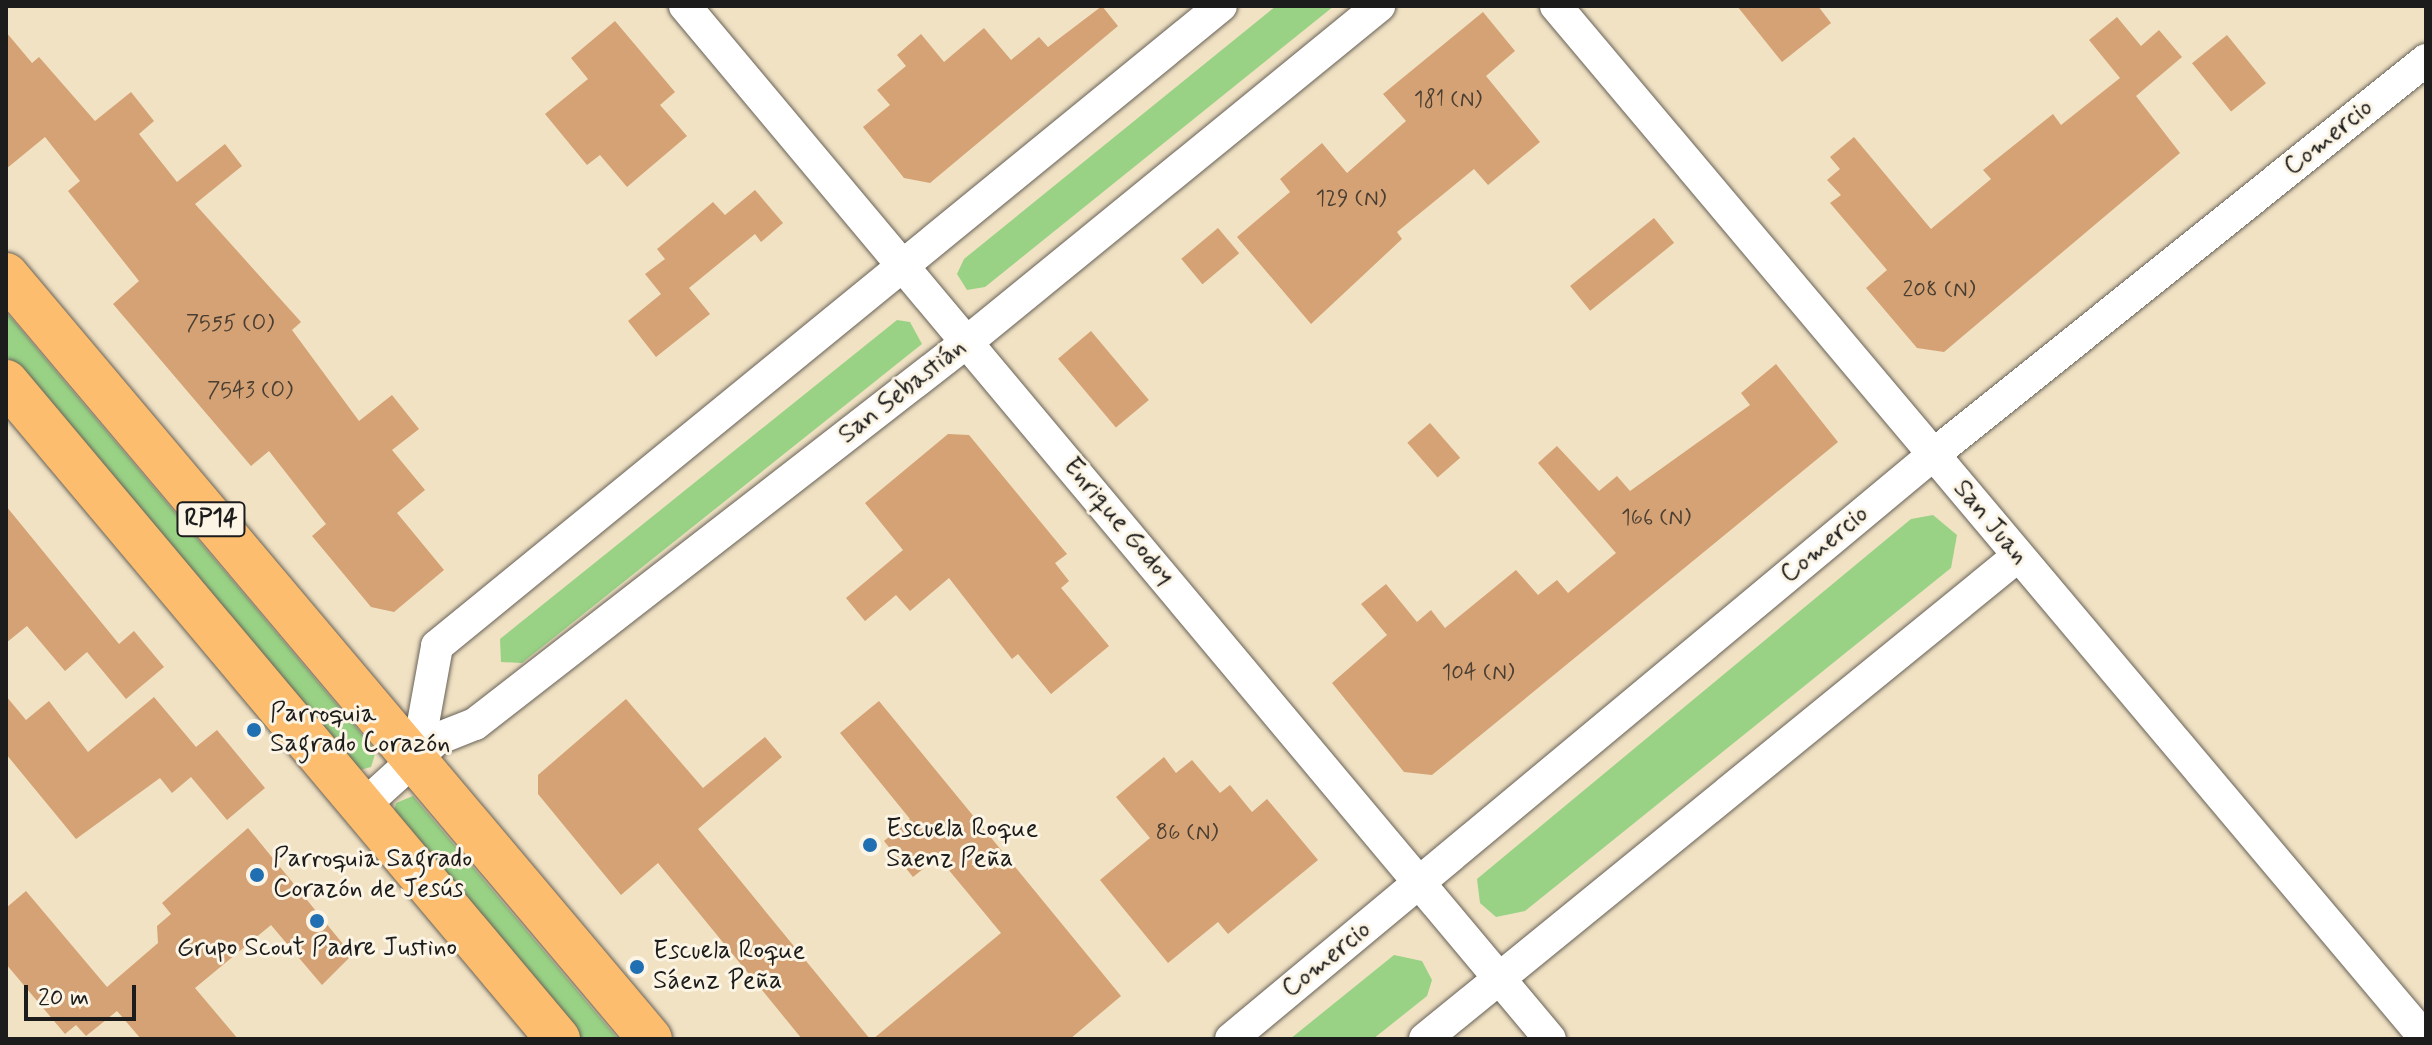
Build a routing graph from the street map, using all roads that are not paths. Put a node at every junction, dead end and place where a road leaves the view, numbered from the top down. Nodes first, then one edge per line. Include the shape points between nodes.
1 (685, 6) edge
2 (1221, 6) edge
3 (1379, 6) edge
4 (1556, 6) edge
5 (2426, 60) edge
6 (904, 265) junction
7 (6, 275) edge
8 (967, 342) junction
9 (6, 382) edge
10 (1933, 455) junction
11 (2018, 556) junction
12 (416, 762) junction
13 (362, 807) junction
14 (1420, 884) junction
15 (1500, 979) junction
16 (558, 1039) edge
17 (650, 1039) edge
18 (1231, 1039) edge
19 (1425, 1039) edge
20 (1550, 1039) edge
21 (2426, 1039) edge

1 - 6 street, Enrique Godoy
2 - 6 street
3 - 8 street, San Sebastián
4 - 10 street, San Juan
5 - 10 street, Comercio
6 - 8 street, Enrique Godoy
6 - 12 street via 437,646
7 - 12 main road, RP14
8 - 12 street, San Sebastián via 475,724 437,739
8 - 14 street, Enrique Godoy
9 - 13 main road, RP14
10 - 11 street, San Juan
10 - 14 street, Comercio
11 - 15 street
11 - 21 street, San Juan
12 - 13 street, San Sebastián
12 - 17 main road, RP14
13 - 16 main road, RP14
14 - 15 street, Enrique Godoy
14 - 18 street, Comercio
15 - 19 street
15 - 20 street, Enrique Godoy

